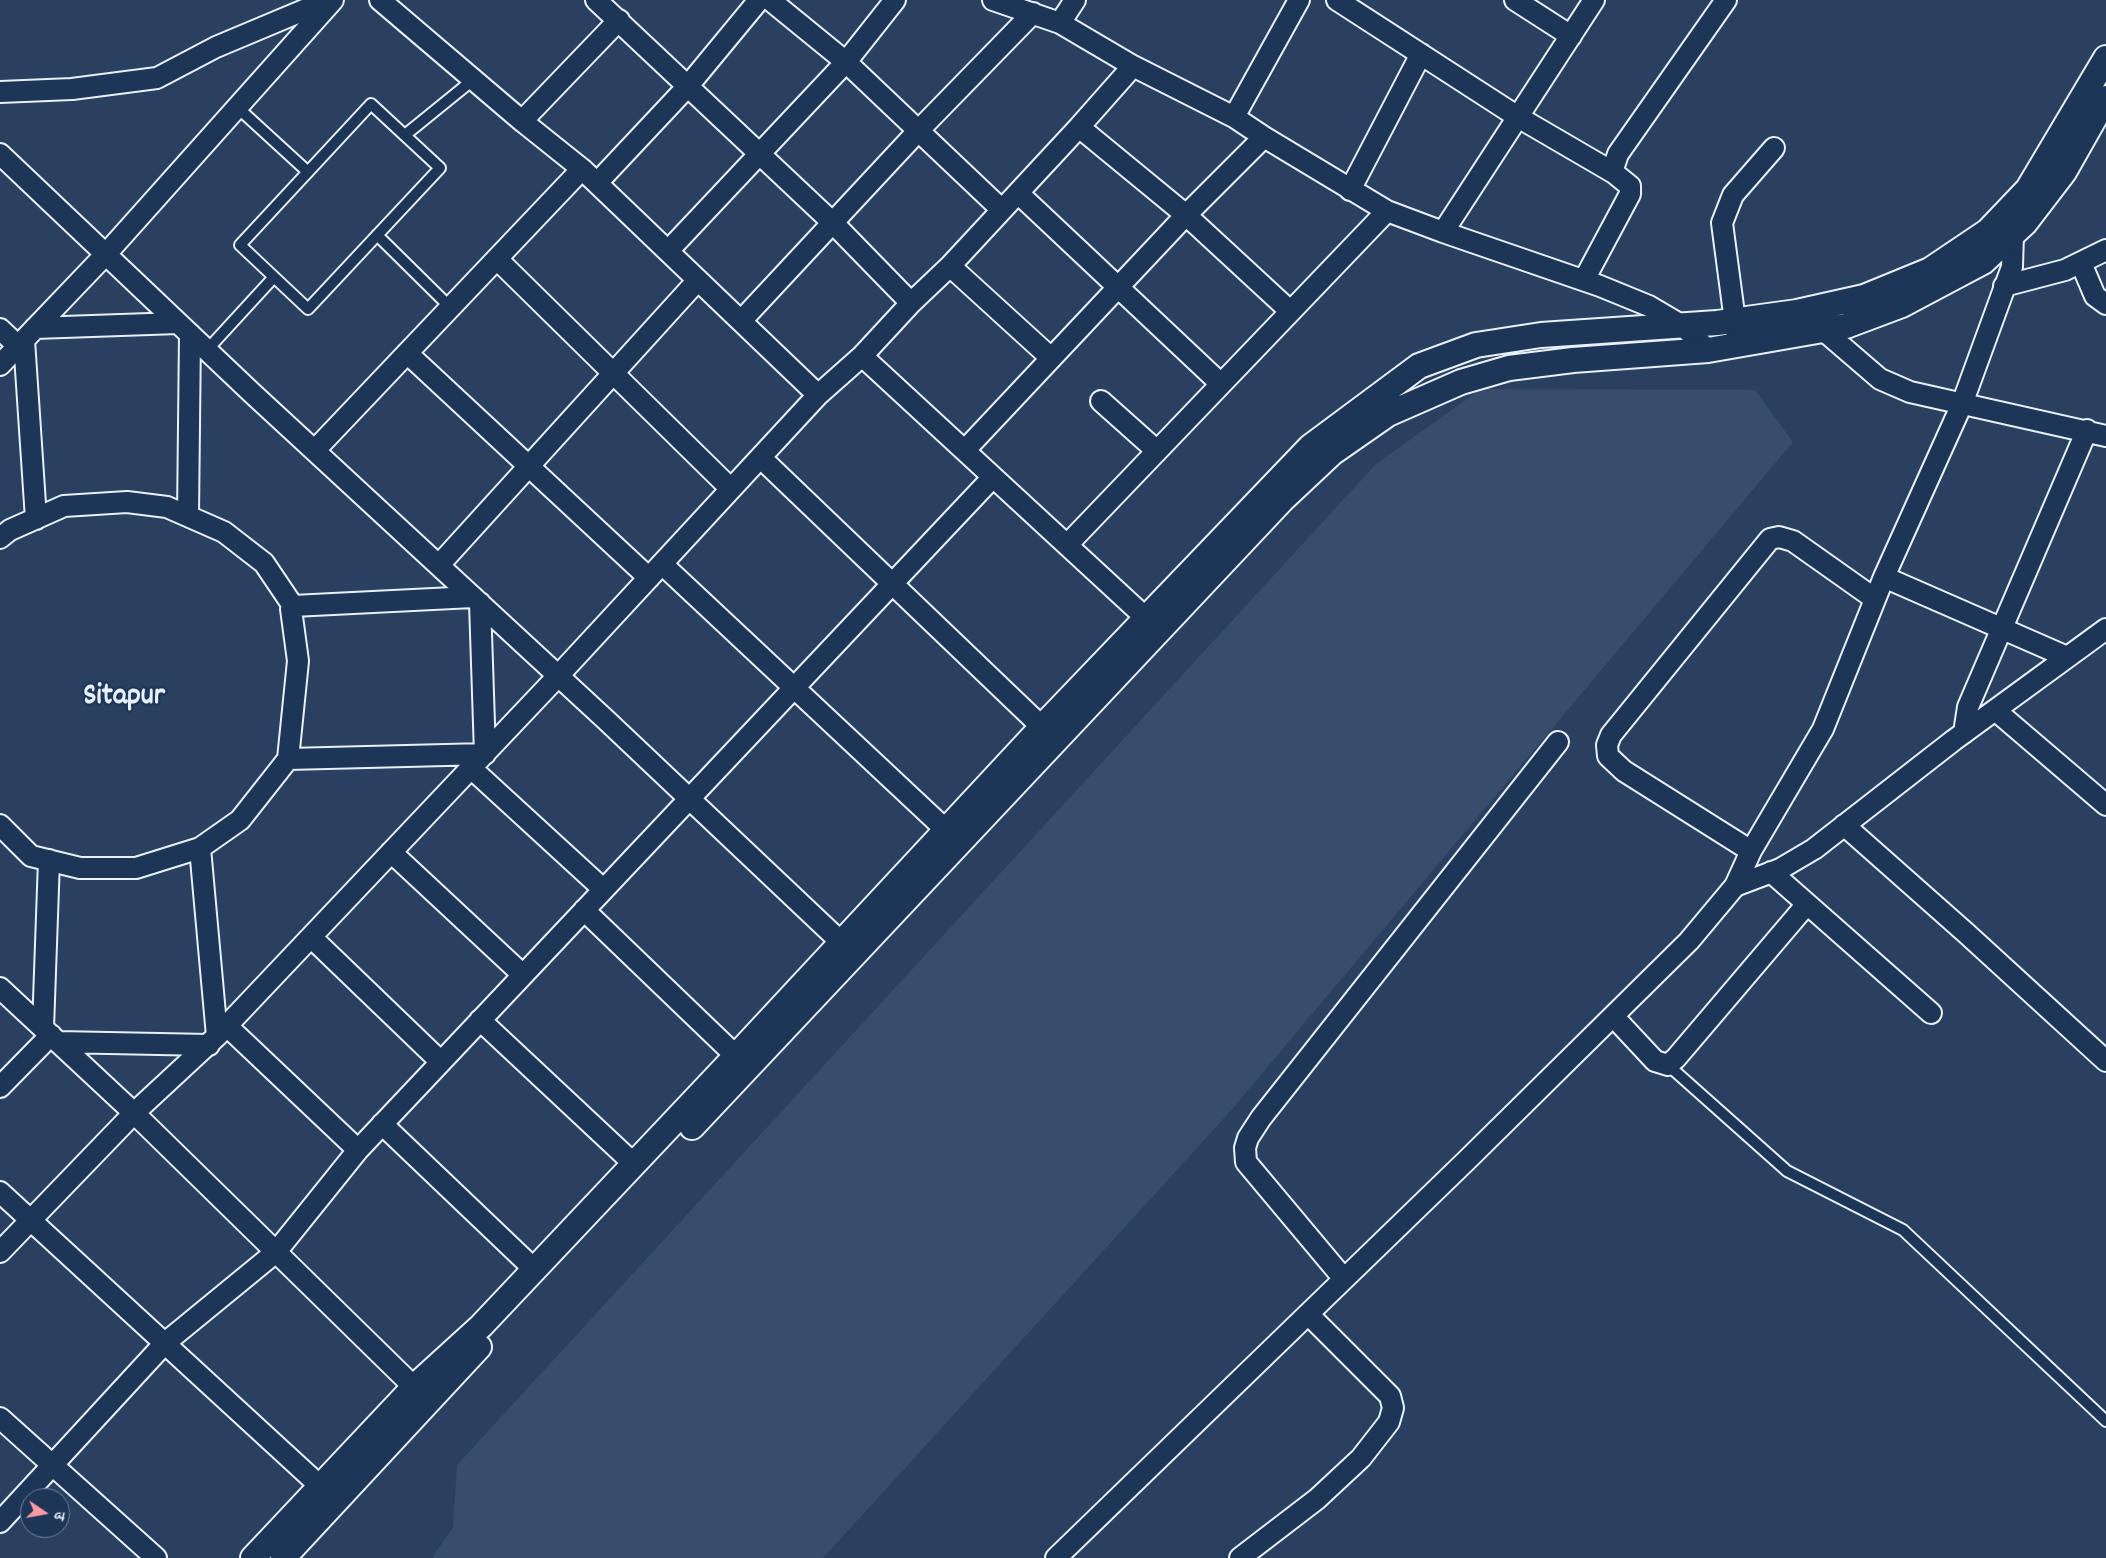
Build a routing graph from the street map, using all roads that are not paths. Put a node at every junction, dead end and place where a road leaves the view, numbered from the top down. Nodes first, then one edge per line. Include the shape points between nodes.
1 (328, 0) edge
2 (333, 0) edge
3 (380, 0) edge
4 (596, 0) edge
5 (759, 0) edge
6 (770, 0) edge
7 (895, 0) edge
8 (993, 0) edge
9 (1075, 0) edge
10 (1299, 0) edge
11 (1337, 0) edge
12 (1515, 0) edge
13 (1594, 0) edge
14 (1726, 0) edge
15 (1032, 13) junction
16 (619, 20) junction
17 (1060, 23) junction
18 (1571, 36) junction
19 (1422, 54) junction
20 (2106, 58) edge
21 (846, 62) junction
22 (1133, 66) junction
23 (474, 79) junction
24 (688, 86) junction
25 (0, 92) edge
26 (2106, 98) edge
27 (237, 107) junction
28 (1518, 116) junction
29 (1234, 117) junction
30 (522, 121) junction
31 (1079, 128) junction
32 (919, 130) junction
33 (405, 135) junction
34 (1264, 137) junction
35 (1774, 148) dead end
36 (0, 154) edge
37 (759, 154) junction
38 (582, 169) junction
39 (308, 172) junction
40 (1614, 173) junction
41 (597, 183) junction
42 (1350, 190) junction
43 (1018, 193) junction
44 (1002, 210) junction
45 (1387, 210) junction
46 (1186, 216) junction
47 (833, 223) junction
48 (2008, 225) junction
49 (1443, 232) junction
50 (377, 235) junction
51 (2106, 250) edge
52 (668, 251) junction
53 (106, 254) junction
54 (497, 259) junction
55 (2082, 263) junction
56 (950, 266) junction
57 (274, 277) junction
58 (698, 280) junction
59 (1584, 280) junction
60 (2004, 286) junction
61 (1118, 287) junction
62 (911, 303) junction
63 (2106, 304) edge
64 (450, 308) junction
65 (1811, 309) junction
66 (1290, 311) junction
67 (1736, 320) junction
68 (741, 321) junction
69 (1683, 326) junction
70 (184, 328) junction
71 (0, 329) edge
72 (1823, 330) junction
73 (26, 338) junction
74 (1738, 344) junction
75 (207, 350) junction
76 (1708, 350) junction
77 (407, 354) junction
78 (862, 356) junction
79 (1051, 358) junction
80 (0, 365) edge
81 (614, 373) junction
82 (1221, 384) junction
83 (818, 396) junction
84 (1102, 401) dead end
85 (1962, 404) junction
86 (2087, 430) junction
87 (2106, 436) edge
88 (315, 450) junction
89 (965, 450) junction
90 (1157, 451) junction
91 (760, 458) junction
92 (529, 467) junction
93 (993, 477) junction
94 (732, 489) junction
95 (188, 516) junction
96 (36, 519) junction
97 (0, 538) edge
98 (1067, 545) junction
99 (439, 565) junction
100 (655, 571) junction
101 (1884, 577) junction
102 (892, 583) junction
103 (1875, 598) junction
104 (476, 600) junction
105 (293, 606) junction
106 (1146, 618) junction
107 (2003, 629) junction
108 (2106, 629) edge
109 (2067, 657) junction
110 (558, 676) junction
111 (794, 688) junction
112 (1995, 710) junction
113 (1042, 726) junction
114 (1964, 733) junction
115 (1558, 742) dead end
116 (288, 759) junction
117 (478, 761) junction
118 (689, 799) junction
119 (2106, 805) edge
120 (0, 825) edge
121 (1844, 825) junction
122 (946, 830) junction
123 (200, 848) junction
124 (1751, 851) junction
125 (391, 852) junction
126 (49, 860) junction
127 (1771, 872) junction
128 (1735, 886) junction
129 (603, 890) junction
130 (1807, 904) junction
131 (584, 910) junction
132 (311, 937) junction
133 (842, 943) junction
134 (523, 974) junction
135 (0, 988) edge
136 (1931, 1013) dead end
137 (1613, 1016) junction
138 (480, 1020) junction
139 (51, 1035) junction
140 (218, 1036) junction
141 (736, 1056) junction
142 (2106, 1061) edge
143 (440, 1062) junction
144 (1668, 1065) junction
145 (0, 1087) edge
146 (134, 1113) junction
147 (382, 1124) junction
148 (358, 1150) junction
149 (634, 1164) junction
150 (0, 1192) edge
151 (30, 1220) junction
152 (0, 1252) edge
153 (276, 1252) junction
154 (534, 1270) junction
155 (1344, 1279) junction
156 (1308, 1314) junction
157 (165, 1343) junction
158 (414, 1387) junction
159 (0, 1418) edge
160 (2106, 1421) edge
161 (53, 1464) junction
162 (320, 1486) junction
163 (0, 1522) edge
164 (156, 1558) edge
165 (253, 1558) edge
166 (282, 1558) edge
167 (1056, 1558) edge
168 (1240, 1558) edge

1 - 25 street via 216,47 157,78 72,90
2 - 27 street
3 - 23 street
4 - 16 street
5 - 24 street
6 - 21 street
7 - 21 street
8 - 15 street
9 - 17 street
10 - 29 street
11 - 19 street
12 - 18 street
13 - 18 street
14 - 40 street via 1618,154
15 - 17 street
15 - 32 street
16 - 24 street
16 - 30 street
17 - 22 street
18 - 28 street
19 - 28 street
19 - 42 street
20 - 48 street
21 - 32 street
21 - 37 street
22 - 29 street
22 - 31 street
23 - 30 street
23 - 33 lane
24 - 37 street
24 - 41 street
26 - 48 street via 2064,172 2025,223
27 - 39 lane
27 - 53 street
28 - 40 street
28 - 49 street
29 - 34 street
30 - 38 street
31 - 43 street
31 - 46 street
32 - 44 street
32 - 47 street
33 - 39 lane via 371,104
33 - 50 lane via 440,168
34 - 42 street
34 - 46 street
35 - 67 street via 1733,195 1722,223
36 - 53 street
37 - 47 street
37 - 52 street
38 - 41 street
38 - 54 street
39 - 57 lane via 240,245
40 - 59 street via 1627,182 1630,194
41 - 52 street
42 - 45 street
43 - 44 street
43 - 61 street
44 - 56 street
45 - 49 street
45 - 66 street
46 - 61 street
46 - 66 street
47 - 62 street
47 - 68 street
48 - 60 street via 2012,267
48 - 65 street via 1988,232 1930,270 1864,297
48 - 72 street via 1982,262 1902,305 1846,326
49 - 59 street
50 - 57 lane via 308,309
50 - 64 lane
51 - 55 street
52 - 58 street
53 - 70 street
53 - 73 street
54 - 64 street
54 - 81 street
55 - 60 street
55 - 63 street via 2095,296
56 - 62 street
56 - 79 street
57 - 75 lane
58 - 68 street
58 - 81 street
59 - 69 street via 1649,306
60 - 85 street
61 - 79 street
61 - 82 street
62 - 78 street
64 - 77 street
65 - 67 street
65 - 72 street
66 - 82 street
67 - 69 street
67 - 74 street
68 - 83 street
69 - 76 street
69 - 106 street via 1540,335 1476,345 1419,366 1310,447
70 - 73 street
70 - 75 street
70 - 95 street
71 - 73 street
72 - 74 street
72 - 85 street via 1880,379 1910,392
73 - 80 street
73 - 96 street
74 - 76 street
75 - 88 street
76 - 166 street via 1509,368 1461,382 1388,414 1332,453 1283,499 748,1069 471,1356
77 - 88 street
77 - 92 street
78 - 83 street
78 - 89 street
79 - 89 street
81 - 92 street
81 - 94 street
82 - 90 street
83 - 91 street
84 - 90 street
85 - 86 street
85 - 101 street
86 - 87 street
86 - 107 street
88 - 99 street
89 - 93 street
90 - 98 street
91 - 94 street
91 - 102 street
92 - 99 street
92 - 100 street
93 - 98 street
93 - 102 street
94 - 100 street
95 - 96 street via 167,507 127,502 64,506
95 - 105 street via 224,532 264,563
96 - 97 street
98 - 106 street
99 - 104 street
100 - 110 street
100 - 111 street
101 - 103 street
101 - 107 street
102 - 111 street
102 - 113 street
103 - 124 street via 1823,729
103 - 124 street via 1793,541 1779,537 1770,539 1611,735 1608,756 1624,771
104 - 105 street
104 - 110 street
104 - 117 street
105 - 116 street via 298,661
106 - 113 street
107 - 109 street
107 - 114 street via 1968,707
108 - 109 street
109 - 112 street
110 - 117 street
110 - 118 street
111 - 118 street
111 - 122 street
112 - 114 street
112 - 119 street
113 - 122 street
114 - 121 street
115 - 155 street via 1248,1138 1246,1162
116 - 117 street
116 - 123 street via 240,820
117 - 125 street
117 - 129 street
118 - 129 street
118 - 133 street
120 - 126 street via 32,856
121 - 127 street via 1814,849
121 - 142 street
122 - 133 street
123 - 126 street via 136,868 80,868
123 - 140 street
124 - 128 street
125 - 132 street
125 - 134 street
126 - 139 street
127 - 128 street
127 - 130 street
128 - 137 street via 1689,941
129 - 131 street
130 - 136 street
130 - 144 street
131 - 134 street
131 - 141 street
132 - 140 street
132 - 143 street
133 - 141 street
134 - 138 street
135 - 139 street
137 - 144 street via 1656,1061
137 - 155 street
138 - 143 street
138 - 149 street
139 - 140 street
139 - 145 street
139 - 146 street
140 - 146 street
140 - 148 street
141 - 149 street
143 - 147 street
144 - 160 lane via 1787,1171 1903,1230
146 - 151 street
146 - 153 street
147 - 148 street
147 - 154 street
148 - 153 street
149 - 154 street
150 - 151 street
151 - 152 street
151 - 157 street
153 - 157 street
153 - 158 street
154 - 158 street via 481,1326
155 - 156 street
156 - 167 street
156 - 168 street via 1390,1396 1393,1408 1389,1422 1361,1458 1317,1499
157 - 161 street
157 - 162 street
158 - 162 street
159 - 161 street
161 - 163 street
161 - 164 street
162 - 165 street

